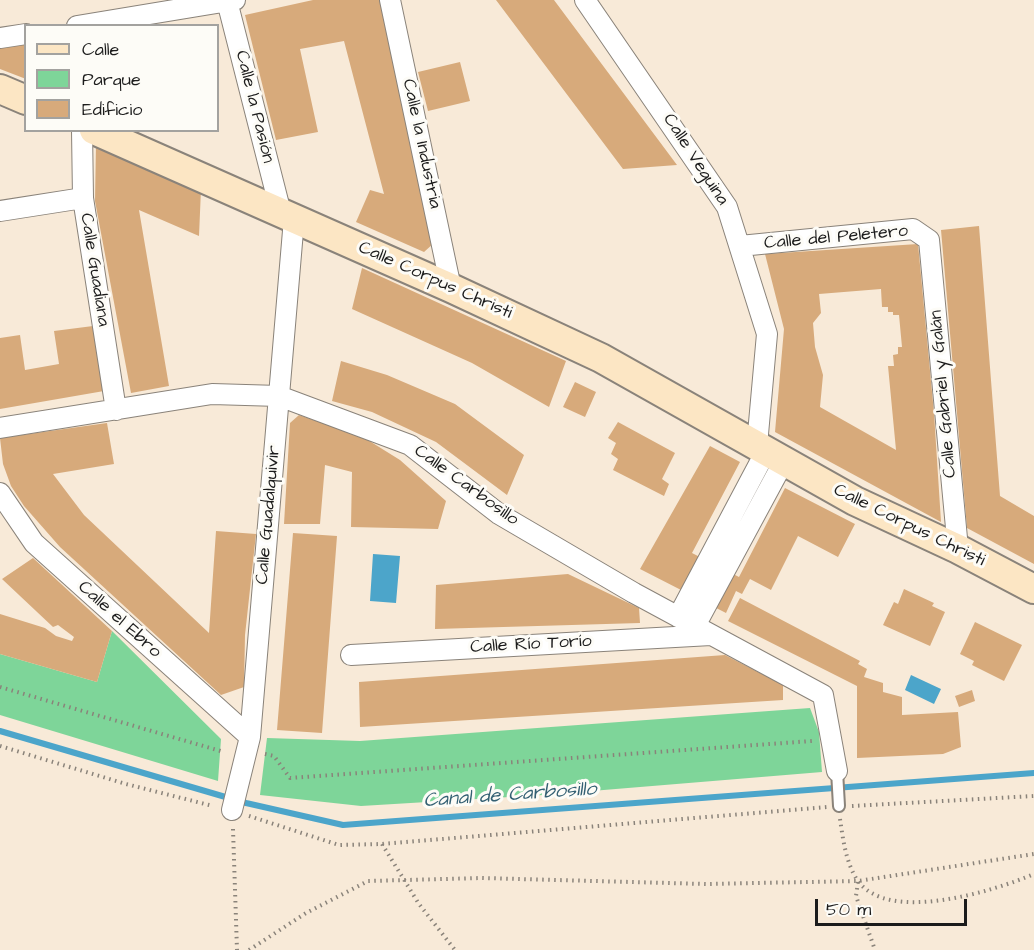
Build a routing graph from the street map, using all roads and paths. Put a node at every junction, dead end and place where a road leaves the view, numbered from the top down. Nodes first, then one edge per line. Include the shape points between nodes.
1 (390, 0) edge
2 (585, 0) edge
3 (231, 1) edge
4 (89, 24) edge
5 (24, 34) edge
6 (0, 38) edge
7 (0, 89) edge
8 (24, 99) edge
9 (82, 132) edge
10 (98, 132) edge
11 (83, 198) junction
12 (0, 212) edge
13 (287, 216) junction
14 (929, 240) joint
15 (740, 246) junction
16 (451, 288) junction
17 (279, 396) junction
18 (116, 410) junction
19 (0, 428) edge
20 (769, 452) junction
21 (0, 493) edge
22 (958, 549) junction
23 (1034, 590) edge
24 (695, 626) junction
25 (351, 656) dead end
26 (0, 687) edge
27 (250, 737) junction
28 (823, 740) dead end
29 (0, 747) edge
30 (224, 752) dead end
31 (261, 754) dead end
32 (837, 775) joint
33 (1034, 796) edge
34 (839, 806) junction
35 (232, 810) junction
36 (382, 844) junction
37 (1034, 854) edge
38 (1034, 874) edge
39 (404, 880) junction
40 (858, 881) junction
41 (237, 950) edge
42 (249, 950) edge
43 (455, 950) edge
44 (875, 950) edge

1 - 16 street, Calle la Industria
2 - 15 street, Calle Veguina via 727,207
3 - 4 street
3 - 13 street, Calle la Pasión
5 - 6 street
7 - 8 main road
9 - 11 street, Calle Guadiana
10 - 13 main road, Calle Corpus Christi
11 - 12 street
11 - 18 street, Calle Guadiana
13 - 16 main road, Calle Corpus Christi
13 - 17 street, Calle Guadalquivir
14 - 15 street, Calle del Peletero via 914,229
14 - 22 street, Calle Gabriel y Galán
15 - 20 street, Calle Veguina via 766,334
16 - 20 main road, Calle Corpus Christi via 601,358
17 - 18 street, Calle Carbosillo via 212,394
17 - 24 street, Calle Carbosillo via 410,445 499,514
17 - 27 street, Calle Guadalquivir
18 - 19 street, Calle Carbosillo
20 - 22 main road, Calle Corpus Christi via 855,501
20 - 24 street
21 - 27 street, Calle el Ebro via 34,543
22 - 23 main road, Calle Corpus Christi
24 - 25 street, Calle Río Torío
24 - 32 street, Calle Carbosillo via 823,695
26 - 30 path
27 - 35 street, Calle Guadalquivir
28 - 31 path via 290,778 274,756
29 - 35 path
32 - 34 lane
33 - 34 path
34 - 36 path
34 - 40 path via 844,847
35 - 36 path via 339,845
35 - 41 path
36 - 39 path
37 - 40 path
38 - 40 path via 1002,886 914,904 877,896
39 - 40 path via 482,878 706,884
39 - 42 path via 368,881
39 - 43 path
40 - 44 path via 856,896

